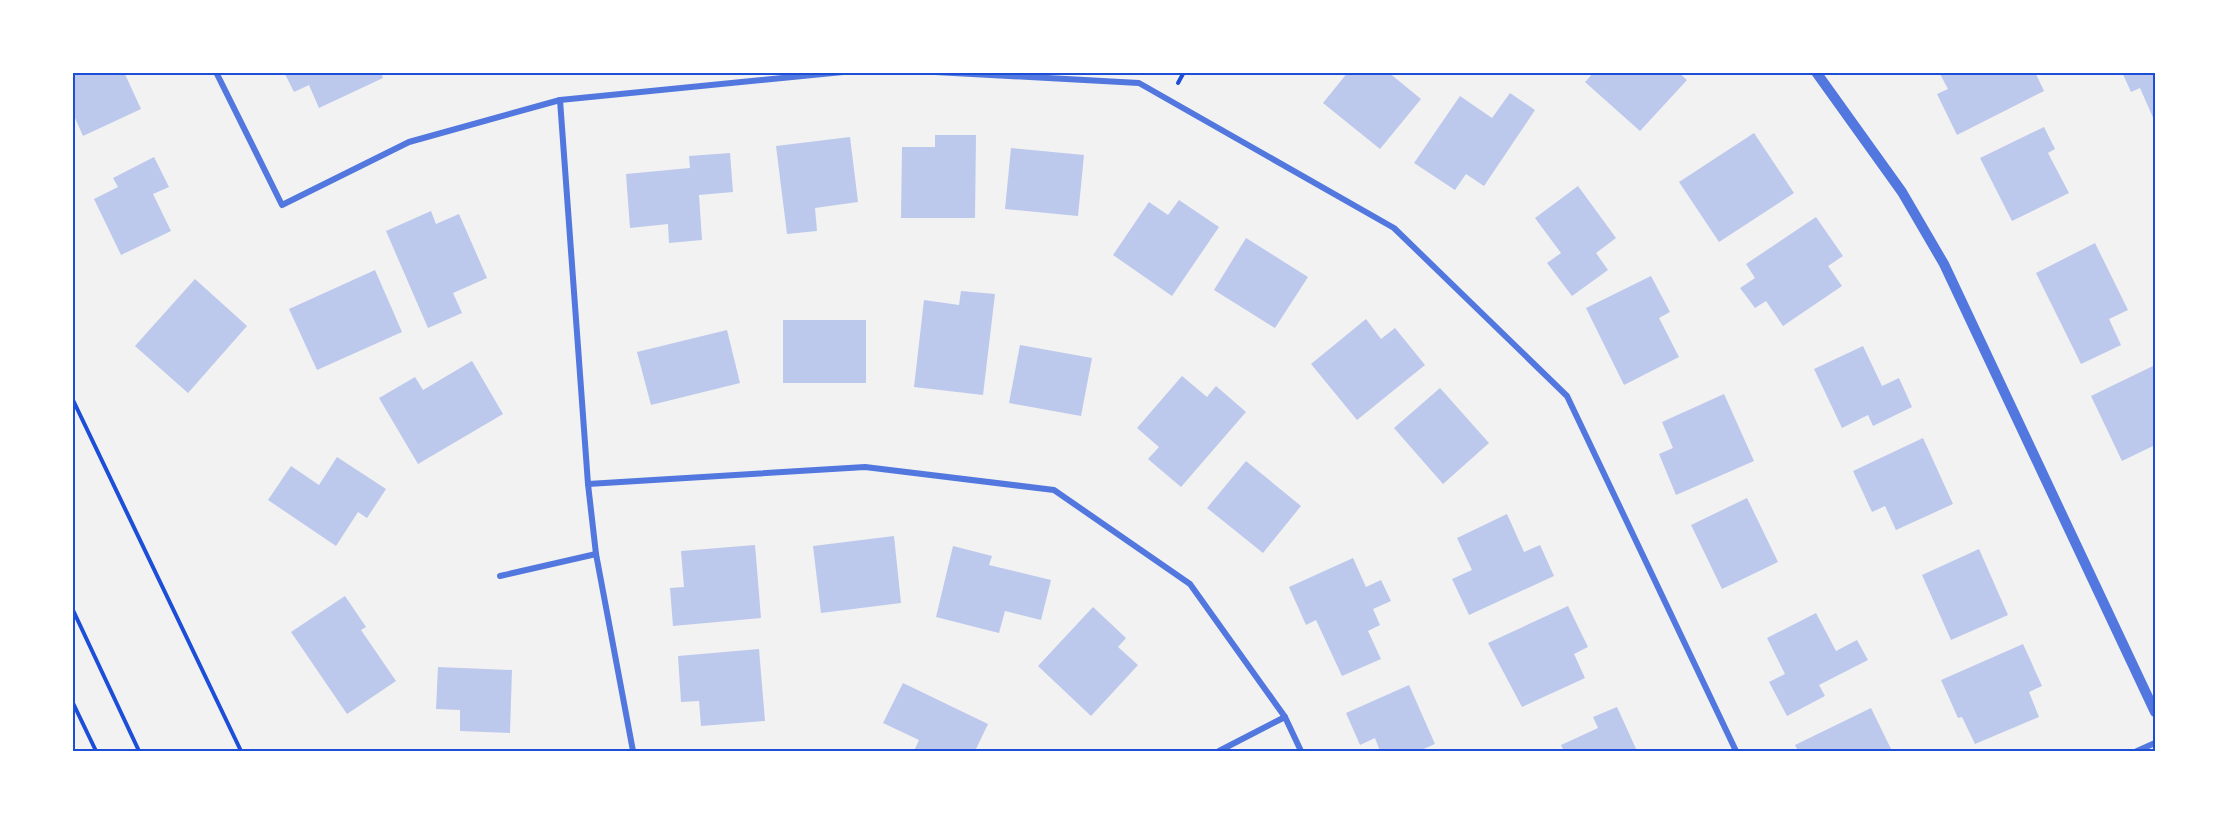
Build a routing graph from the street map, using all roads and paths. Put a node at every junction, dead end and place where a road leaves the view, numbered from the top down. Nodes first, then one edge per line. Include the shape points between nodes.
1 (216, 72) edge
2 (843, 72) edge
3 (935, 72) edge
4 (1816, 72) edge
5 (560, 100) junction
6 (72, 399) edge
7 (588, 483) junction
8 (596, 554) junction
9 (500, 576) dead end
10 (72, 608) edge
11 (72, 701) edge
12 (2155, 712) edge
13 (1285, 717) junction
14 (2155, 743) edge
15 (96, 751) edge
16 (139, 751) edge
17 (241, 751) edge
18 (633, 751) edge
19 (1219, 751) edge
20 (1301, 751) edge
21 (1736, 751) edge
22 (2138, 751) edge

1 - 5 street via 282,205 409,142
2 - 5 street
3 - 21 street via 1139,83 1394,228 1567,396
4 - 12 street via 1902,192 1944,264
5 - 7 street
6 - 17 path
7 - 8 street
7 - 13 street via 865,467 1054,490 1190,584
8 - 9 street
8 - 18 street
10 - 16 path
11 - 15 path
13 - 19 street
13 - 20 street
14 - 22 street

